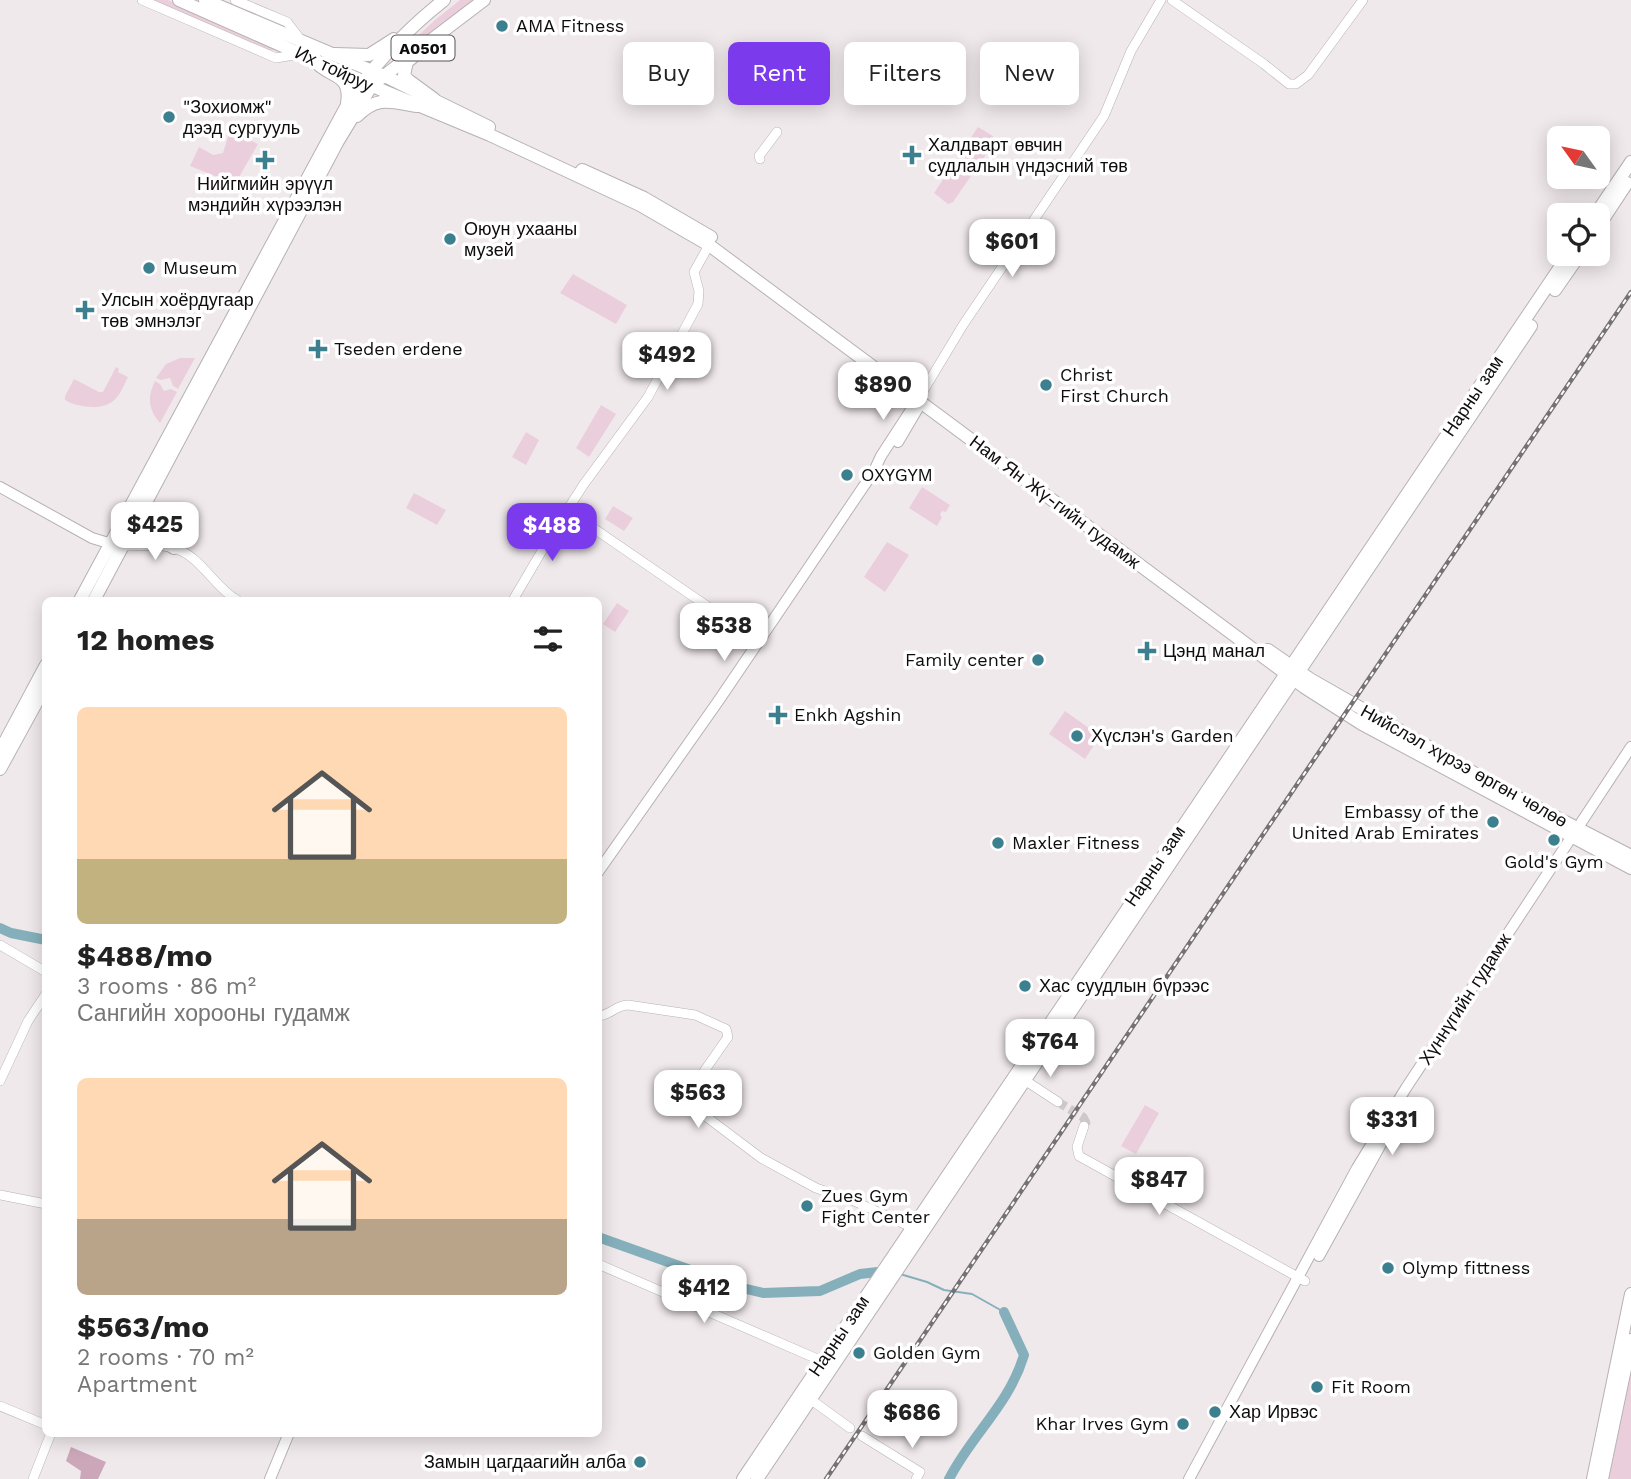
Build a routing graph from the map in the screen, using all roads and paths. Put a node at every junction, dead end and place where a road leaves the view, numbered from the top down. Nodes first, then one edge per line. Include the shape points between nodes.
1 (142, 0) edge
2 (179, 0) edge
3 (205, 0) edge
4 (235, 0) edge
5 (444, 0) edge
6 (484, 0) edge
7 (1161, 0) edge
8 (1172, 0) edge
9 (1363, 0) edge
10 (409, 30) junction
11 (422, 48) junction
12 (305, 51) junction
13 (335, 54) junction
14 (372, 78) junction
15 (435, 99) junction
16 (417, 106) junction
17 (346, 107) junction
18 (777, 132) dead end
19 (490, 135) joint
20 (338, 141) junction
21 (760, 159) dead end
22 (1631, 162) edge
23 (1631, 177) edge
24 (1603, 203) edge
25 (1610, 209) edge
26 (709, 245) junction
27 (1561, 266) edge
28 (1572, 266) edge
29 (920, 398) junction
30 (1453, 434) junction
31 (0, 487) edge
32 (567, 510) junction
33 (136, 524) junction
34 (110, 545) junction
35 (125, 545) junction
36 (174, 548) junction
37 (82, 597) edge
38 (96, 597) edge
39 (231, 597) edge
40 (515, 597) edge
41 (758, 641) junction
42 (42, 672) edge
43 (1292, 672) junction
44 (42, 692) edge
45 (1631, 747) edge
46 (0, 751) edge
47 (1631, 760) edge
48 (0, 769) edge
49 (1577, 834) junction
50 (1631, 856) edge
51 (602, 866) edge
52 (1631, 868) edge
53 (1149, 885) junction
54 (0, 945) edge
55 (42, 970) edge
56 (42, 1000) edge
57 (602, 1016) edge
58 (0, 1081) edge
59 (1024, 1083) junction
60 (1057, 1103) tunnel mouth
61 (990, 1123) junction
62 (1084, 1126) dead end
63 (0, 1195) edge
64 (42, 1203) edge
65 (911, 1227) junction
66 (902, 1251) junction
67 (602, 1266) edge
68 (1302, 1279) junction
69 (874, 1294) junction
70 (1631, 1294) edge
71 (1628, 1336) edge
72 (822, 1361) junction
73 (810, 1399) junction
74 (0, 1406) edge
75 (42, 1423) edge
76 (850, 1427) dead end
77 (862, 1436) dead end
78 (49, 1437) edge
79 (287, 1437) edge
80 (753, 1474) edge
81 (33, 1479) edge
82 (270, 1479) edge
83 (916, 1479) edge
84 (1189, 1479) edge
85 (1195, 1479) edge
86 (1593, 1479) edge
87 (1602, 1479) edge

1 - 12 street via 276,58
2 - 12 main road, Их тойруу
3 - 12 main road, Их тойруу
4 - 12 street via 287,22
5 - 10 main road, A0501
6 - 11 main road, A0501
7 - 29 street via 1131,51 1100,131 977,304
8 - 9 street via 1289,84 1308,75
10 - 13 main road via 369,55
10 - 14 main road, A0501
11 - 14 main road, A0501
11 - 15 main road via 407,62 404,75
12 - 13 main road, Их тойруу
12 - 14 main road, Их тойруу
12 - 17 main road via 319,67 344,81
13 - 14 main road, Их тойруу
14 - 15 main road
14 - 16 main road, Их тойруу
14 - 17 main road, A0501
14 - 20 main road, A0501
15 - 29 main road, Нам Ян Жү-гийн гудамж via 698,228
16 - 19 main road, Их тойруу
16 - 20 main road via 373,102
17 - 34 main road, A0501
18 - 21 street
19 - 26 main road, Нам Ян Жү-гийн гудамж via 640,205
20 - 33 main road, A0501
22 - 24 main road
23 - 25 main road
26 - 29 main road, Нам Ян Жү-гийн гудамж
26 - 32 street via 694,272 698,304 648,397
27 - 30 main road, Нарны зам
28 - 30 main road, Нарны зам
29 - 41 main road
29 - 43 main road, Нам Ян Жү-гийн гудамж
30 - 43 main road, Нарны зам
31 - 34 main road
32 - 40 street
32 - 41 street
33 - 35 main road, A0501
33 - 36 main road
34 - 35 main road
34 - 37 main road, A0501
35 - 36 street
35 - 38 main road, A0501
36 - 39 street via 197,562
41 - 51 main road
42 - 46 main road
43 - 49 main road, Нийслэл хүрээ өргөн чөлөө
43 - 49 main road, Нийслэл хүрээ өргөн чөлөө via 1362,724
43 - 53 main road, Нарны зам
44 - 48 main road
45 - 49 main road, Хүннүгийн гудамж
47 - 49 main road, Хүннүгийн гудамж
49 - 50 main road, Нийслэл хүрээ өргөн чөлөө
49 - 52 main road, Нийслэл хүрээ өргөн чөлөө
49 - 68 main road, Хүннүгийн гудамж via 1406,1088 1357,1168
53 - 59 main road, Нарны зам
53 - 61 main road, Нарны зам
54 - 55 street
56 - 58 street
57 - 65 street via 628,1004 695,1015 726,1029 728,1037 684,1100 761,1158 816,1188
59 - 60 street
59 - 61 main road, Нарны зам
61 - 65 main road, Нарны зам
61 - 66 main road, Нарны зам
62 - 68 street via 1079,1156
63 - 64 street
65 - 66 main road, Нарны зам
66 - 69 main road, Нарны зам
67 - 72 street
68 - 84 main road, Хүннүгийн гудамж
68 - 85 main road, Хүннүгийн гудамж
69 - 72 main road, Нарны зам
69 - 73 main road, Нарны зам
70 - 71 main road
71 - 86 main road
71 - 87 main road
72 - 80 main road, Нарны зам
73 - 76 street
73 - 80 main road, Нарны зам
74 - 75 street
77 - 83 street via 920,1472
78 - 81 street
79 - 82 main road

